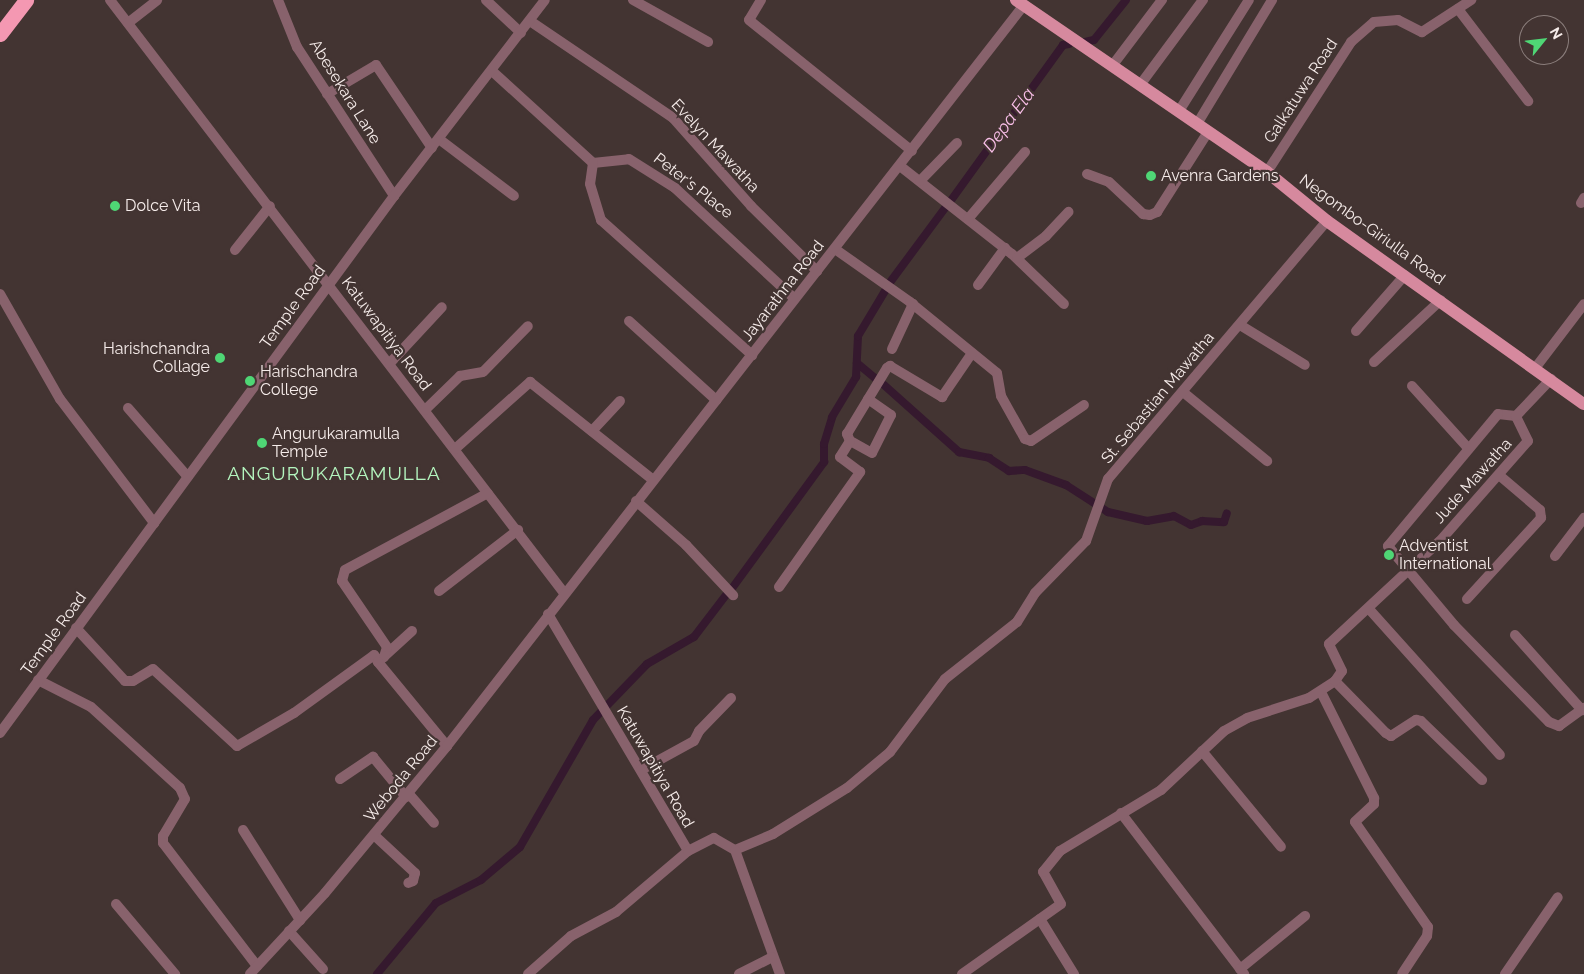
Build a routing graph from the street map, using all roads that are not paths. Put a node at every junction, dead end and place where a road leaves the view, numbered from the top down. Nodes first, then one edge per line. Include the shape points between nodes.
1 (13, 0) edge
2 (26, 0) edge
3 (110, 0) edge
4 (157, 0) edge
5 (278, 0) edge
6 (486, 0) edge
7 (545, 0) edge
8 (633, 0) edge
9 (761, 0) edge
10 (1162, 0) edge
11 (1202, 0) edge
12 (1249, 0) edge
13 (1272, 0) edge
14 (1470, 0) edge
15 (1019, 3) edge
16 (1458, 9) junction
17 (0, 17) edge
18 (530, 21) junction
19 (128, 23) junction
20 (0, 34) edge
21 (521, 34) junction
22 (708, 42) dead end
23 (1112, 66) junction
24 (492, 71) junction
25 (1140, 85) junction
26 (327, 94) junction
27 (1528, 101) dead end
28 (1179, 111) junction
29 (1197, 124) junction
30 (1208, 132) junction
31 (436, 143) junction
32 (957, 143) dead end
33 (912, 150) junction
34 (1025, 152) dead end
35 (592, 163) junction
36 (900, 166) junction
37 (1266, 172) junction
38 (1087, 174) dead end
39 (920, 181) junction
40 (394, 196) junction
41 (514, 196) dead end
42 (270, 206) junction
43 (1068, 212) dead end
44 (968, 219) junction
45 (1327, 221) junction
46 (1005, 248) junction
47 (834, 249) junction
48 (235, 250) dead end
49 (1017, 258) junction
50 (817, 271) junction
51 (1405, 275) junction
52 (330, 283) junction
53 (978, 285) dead end
54 (0, 294) edge
55 (795, 299) junction
56 (1441, 300) junction
57 (913, 304) junction
58 (1064, 304) dead end
59 (1584, 304) edge
60 (442, 307) dead end
61 (629, 321) dead end
62 (1240, 325) junction
63 (528, 326) dead end
64 (1356, 331) dead end
65 (892, 349) dead end
66 (972, 353) junction
67 (752, 355) junction
68 (1374, 362) dead end
69 (390, 364) junction
70 (1305, 365) dead end
71 (1536, 367) junction
72 (1551, 379) junction
73 (1412, 386) dead end
74 (1184, 392) junction
75 (868, 399) junction
76 (716, 400) junction
77 (620, 401) dead end
78 (1584, 404) edge
79 (1084, 405) dead end
80 (128, 408) dead end
81 (425, 410) junction
82 (1516, 416) junction
83 (592, 431) junction
84 (850, 440) junction
85 (1468, 448) junction
86 (455, 449) junction
87 (1267, 461) dead end
88 (1498, 474) junction
89 (188, 477) junction
90 (653, 480) junction
91 (488, 493) junction
92 (636, 500) junction
93 (1584, 518) edge
94 (154, 523) junction
95 (518, 530) junction
96 (1556, 556) dead end
97 (1410, 571) junction
98 (779, 587) dead end
99 (439, 591) dead end
100 (564, 593) junction
101 (733, 595) dead end
102 (1467, 599) dead end
103 (1369, 610) junction
104 (548, 614) junction
105 (76, 628) junction
106 (412, 631) dead end
107 (1515, 635) dead end
108 (381, 659) junction
109 (38, 680) junction
110 (1335, 681) junction
111 (1321, 692) junction
112 (731, 698) dead end
113 (1583, 709) edge
114 (0, 733) edge
115 (447, 746) junction
116 (1202, 751) junction
117 (1500, 755) dead end
118 (641, 770) junction
119 (340, 780) dead end
120 (1482, 780) dead end
121 (407, 796) junction
122 (1121, 813) junction
123 (434, 823) dead end
124 (243, 830) dead end
125 (374, 835) junction
126 (1282, 847) dead end
127 (735, 850) junction
128 (688, 851) junction
129 (408, 883) dead end
130 (1558, 897) dead end
131 (116, 904) dead end
132 (1305, 916) dead end
133 (1040, 919) junction
134 (300, 920) junction
135 (289, 932) junction
136 (772, 957) junction
137 (323, 968) dead end
138 (253, 970) edge
139 (1242, 972) edge
140 (175, 974) edge
141 (528, 974) edge
142 (739, 974) edge
143 (780, 974) edge
144 (962, 974) edge
145 (1074, 974) edge
146 (1402, 974) edge
147 (1505, 974) edge

1 - 17 highway
2 - 20 highway
3 - 19 street, Katuwapitiya Road
4 - 19 street
5 - 26 street, Abesekara Lane via 298,47
6 - 21 street
7 - 18 street, Temple Road
8 - 22 street
9 - 33 street via 749,20
10 - 23 street
11 - 25 street
12 - 28 street
13 - 29 street
14 - 16 street, Galkatuwa Road
15 - 23 main road, Negombo-Giriulla Road
15 - 33 street, Jayarathna Road
16 - 27 street
16 - 37 street, Galkatuwa Road via 1422,32 1398,20 1374,22 1351,42
18 - 21 street, Temple Road
18 - 50 street, Evelyn Mawatha via 672,118 751,206
19 - 42 street, Katuwapitiya Road
21 - 24 street, Temple Road
23 - 25 main road, Negombo-Giriulla Road
24 - 31 street, Temple Road
24 - 35 street
25 - 28 main road, Negombo-Giriulla Road
26 - 31 street via 376,65
26 - 40 street, Abesekara Lane
28 - 29 main road, Negombo-Giriulla Road
29 - 30 main road, Negombo-Giriulla Road
30 - 37 main road, Negombo-Giriulla Road
30 - 38 street via 1157,212 1150,215 1143,214 1109,182
31 - 40 street, Temple Road
31 - 41 street
32 - 39 street
33 - 36 street, Jayarathna Road
34 - 44 street
35 - 55 street, Peter's Place via 612,158 641,164 734,239
35 - 67 street via 590,184 601,220
36 - 39 street
36 - 47 street, Jayarathna Road
37 - 45 main road, Negombo-Giriulla Road
39 - 44 street
40 - 52 street, Temple Road
42 - 48 street
42 - 52 street, Katuwapitiya Road
43 - 49 street via 1046,236
44 - 46 street
45 - 51 main road, Negombo-Giriulla Road
45 - 62 street, St. Sebastian Mawatha
46 - 49 street
46 - 53 street
47 - 50 street, Jayarathna Road
47 - 57 street
49 - 58 street
50 - 55 street, Jayarathna Road
51 - 56 main road, Negombo-Giriulla Road
51 - 64 street
52 - 69 street, Katuwapitiya Road
52 - 89 street, Temple Road
54 - 94 street via 60,399
55 - 67 street, Jayarathna Road
56 - 68 street
56 - 71 main road, Negombo-Giriulla Road
57 - 65 street
57 - 66 street
59 - 71 street
60 - 69 street
61 - 76 street
62 - 70 street
62 - 74 street, St. Sebastian Mawatha
63 - 81 street via 484,372 460,376
66 - 75 street via 942,397 890,366
66 - 79 street via 997,372 1001,396 1016,429 1026,439 1031,440
67 - 76 street, Jayarathna Road
69 - 81 street, Katuwapitiya Road
71 - 72 main road, Negombo-Giriulla Road
72 - 78 main road, Negombo-Giriulla Road
72 - 82 street, Jude Mawatha
73 - 85 street
74 - 87 street
74 - 127 street, St. Sebastian Mawatha via 1108,480 1086,541 1034,594 1017,622 946,679 890,752 846,788 772,834
75 - 84 street via 847,434
75 - 84 street via 891,415 876,450 872,453
76 - 90 street, Jayarathna Road
77 - 83 street
80 - 89 street
81 - 86 street, Katuwapitiya Road
82 - 85 street via 1498,414
82 - 88 street, Jude Mawatha via 1528,441
83 - 86 street via 530,382
83 - 90 street
84 - 98 street via 840,458 860,472
85 - 97 street via 1389,540 1391,552
86 - 91 street, Katuwapitiya Road
88 - 97 street, Jude Mawatha
88 - 102 street via 1540,510 1541,518
89 - 94 street, Temple Road
90 - 92 street, Jayarathna Road
91 - 95 street, Katuwapitiya Road
91 - 108 street via 345,570 342,581 387,647
92 - 100 street, Jayarathna Road
92 - 101 street via 686,545
93 - 96 street
94 - 105 street, Temple Road
95 - 99 street
95 - 100 street, Katuwapitiya Road
97 - 103 street, Jude Mawatha
97 - 113 street via 1454,625 1549,722 1560,726
100 - 104 street, Weboda Road
103 - 110 street, Jude Mawatha via 1338,633 1330,644 1342,671
103 - 117 street
104 - 115 street, Weboda Road
104 - 118 street, Katuwapitiya Road
105 - 108 street via 125,681 133,681 153,669 237,746 294,713 374,655
105 - 109 street, Temple Road
106 - 108 street
107 - 113 street
108 - 115 street
109 - 114 street, Temple Road
109 - 138 street via 91,707 180,788 185,799 163,836 163,843
110 - 111 street
110 - 120 street via 1386,734 1391,736 1416,720 1422,721
111 - 116 street via 1247,718 1224,731
111 - 146 street via 1374,798 1374,804 1355,822 1428,927 1427,936
112 - 118 street via 699,731 694,741
115 - 121 street, Weboda Road
116 - 122 street via 1161,790
116 - 126 street
118 - 128 street, Katuwapitiya Road
119 - 121 street via 373,757
121 - 123 street
121 - 125 street, Weboda Road
122 - 133 street via 1060,851 1046,865 1043,872 1061,904
122 - 139 street
124 - 134 street
125 - 129 street via 415,873 413,881
125 - 134 street, Weboda Road
127 - 128 street, Katuwapitiya Road via 714,838
127 - 136 street via 751,887
128 - 141 street via 616,912 571,936
130 - 147 street
131 - 140 street
132 - 139 street
133 - 144 street
133 - 145 street
134 - 135 street, Weboda Road
135 - 137 street
135 - 138 street, Weboda Road
136 - 142 street
136 - 143 street

